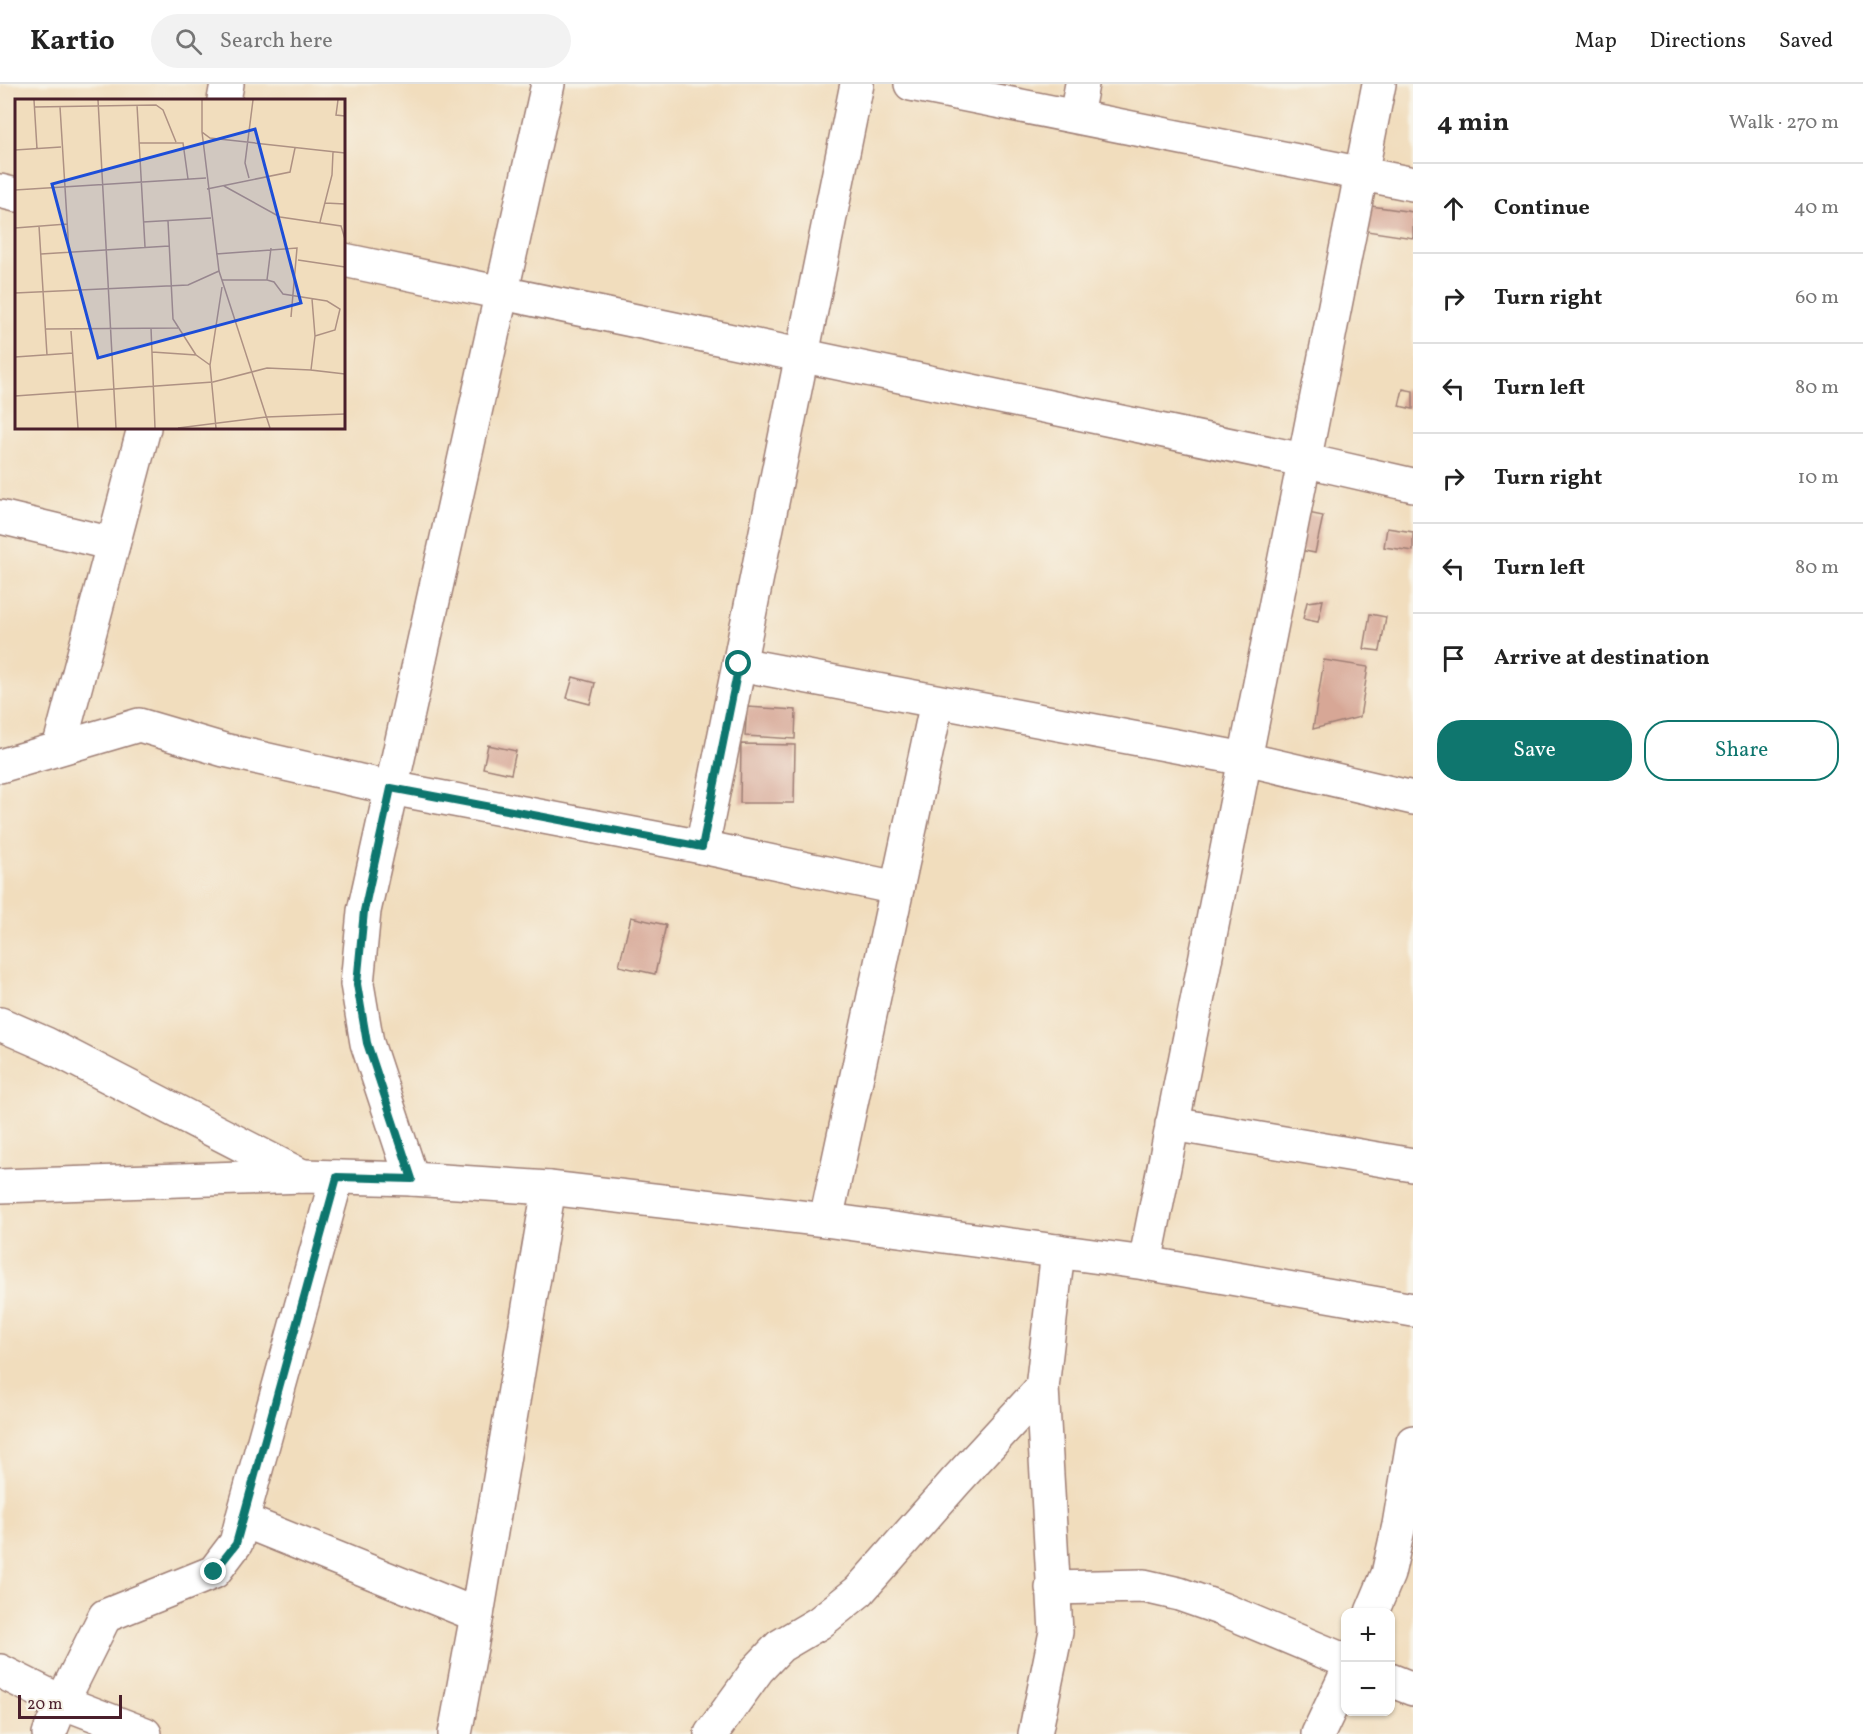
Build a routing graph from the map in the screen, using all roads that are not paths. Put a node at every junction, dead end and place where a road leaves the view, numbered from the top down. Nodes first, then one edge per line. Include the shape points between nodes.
1 (227, 84) edge
2 (548, 84) edge
3 (857, 84) edge
4 (911, 84) edge
5 (1082, 84) edge
6 (1379, 84) edge
7 (224, 99) edge
8 (1076, 116) junction
9 (1361, 175) junction
10 (1413, 184) edge
11 (0, 191) edge
12 (15, 195) edge
13 (345, 260) edge
14 (501, 292) junction
15 (803, 356) junction
16 (144, 429) edge
17 (1303, 460) junction
18 (1413, 485) edge
19 (0, 517) edge
20 (113, 544) junction
21 (739, 664) junction
22 (937, 702) junction
23 (60, 748) junction
24 (1245, 759) junction
25 (0, 766) edge
26 (391, 788) junction
27 (1413, 798) edge
28 (702, 847) junction
29 (897, 888) junction
30 (0, 1024) edge
31 (1172, 1124) junction
32 (1413, 1165) edge
33 (304, 1176) junction
34 (337, 1177) junction
35 (412, 1179) junction
36 (0, 1186) edge
37 (549, 1188) junction
38 (826, 1220) junction
39 (1058, 1251) junction
40 (1145, 1263) junction
41 (1413, 1310) edge
42 (1042, 1388) junction
43 (1413, 1442) edge
44 (243, 1520) junction
45 (1052, 1588) junction
46 (1374, 1608) edge
47 (477, 1614) junction
48 (1341, 1659) edge
49 (0, 1671) edge
50 (1395, 1682) edge
51 (1341, 1686) edge
52 (1413, 1689) edge
53 (62, 1702) junction
54 (49, 1734) edge
55 (145, 1734) edge
56 (455, 1734) edge
57 (711, 1734) edge
58 (1035, 1734) edge
59 (1318, 1734) edge

1 - 7 street
2 - 14 street
3 - 15 street
4 - 8 street
5 - 8 street
6 - 9 street
8 - 9 street
9 - 10 street
9 - 17 street
11 - 12 street
13 - 14 street
14 - 15 street
14 - 26 street
15 - 17 street
15 - 21 street
16 - 20 street
17 - 18 street
17 - 24 street
19 - 20 street
20 - 23 street
21 - 22 street
21 - 28 street
22 - 24 street
22 - 29 street
23 - 25 street
23 - 26 street via 139,725 224,750
24 - 27 street
24 - 31 street
26 - 28 street
26 - 35 street via 364,911 357,984 367,1043
28 - 29 street
29 - 38 street
30 - 33 street
31 - 32 street
31 - 40 street
33 - 34 street
33 - 36 street
34 - 35 street
34 - 44 street
35 - 37 street
37 - 38 street
37 - 47 street
38 - 39 street
39 - 40 street
39 - 42 street
40 - 41 street
42 - 45 street
42 - 57 street via 859,1591 819,1623 780,1646 758,1669
43 - 46 street via 1388,1574
44 - 47 street
44 - 53 street via 236,1544 214,1572 105,1616
45 - 48 street via 1144,1586 1179,1594
45 - 58 street via 1056,1632
47 - 56 street
49 - 53 street
50 - 52 street
51 - 59 street
53 - 54 street
53 - 55 street

